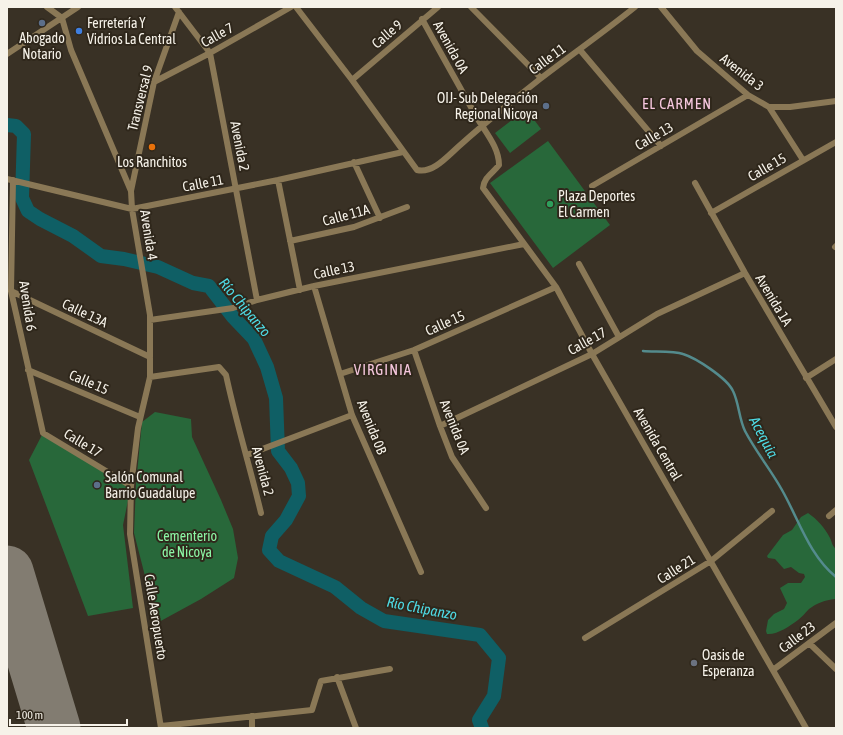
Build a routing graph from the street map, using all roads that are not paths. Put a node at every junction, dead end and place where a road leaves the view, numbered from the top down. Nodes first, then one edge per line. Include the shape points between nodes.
1 (47, 7) edge
2 (78, 7) edge
3 (291, 7) edge
4 (296, 7) edge
5 (438, 7) edge
6 (471, 7) edge
7 (635, 7) edge
8 (661, 7) edge
9 (177, 9) edge
10 (62, 18) junction
11 (422, 19) junction
12 (580, 50) junction
13 (210, 53) junction
14 (8, 54) edge
15 (541, 78) junction
16 (352, 80) junction
17 (154, 82) junction
18 (748, 95) junction
19 (836, 100) edge
20 (770, 107) junction
21 (482, 126) junction
22 (836, 142) edge
23 (661, 146) junction
24 (404, 152) junction
25 (803, 160) junction
26 (354, 162) junction
27 (486, 178) joint
28 (13, 180) edge
29 (278, 180) junction
30 (695, 183) dead end
31 (592, 186) dead end
32 (236, 189) junction
33 (131, 191) junction
34 (407, 207) dead end
35 (132, 209) junction
36 (711, 213) junction
37 (380, 218) junction
38 (290, 241) junction
39 (524, 244) junction
40 (579, 264) dead end
41 (744, 273) junction
42 (314, 286) junction
43 (556, 287) junction
44 (300, 290) junction
45 (11, 291) junction
46 (257, 300) junction
47 (150, 320) junction
48 (619, 337) junction
49 (414, 350) junction
50 (592, 354) junction
51 (150, 356) junction
52 (836, 359) edge
53 (28, 370) junction
54 (340, 374) junction
55 (150, 377) junction
56 (806, 378) junction
57 (352, 415) junction
58 (140, 417) junction
59 (440, 426) junction
60 (836, 427) edge
61 (44, 433) joint
62 (246, 455) junction
63 (131, 486) junction
64 (486, 508) dead end
65 (836, 510) edge
66 (772, 511) dead end
67 (261, 513) dead end
68 (829, 516) dead end
69 (711, 561) junction
70 (421, 572) dead end
71 (836, 623) edge
72 (585, 638) dead end
73 (809, 643) junction
74 (390, 669) dead end
75 (836, 669) edge
76 (772, 670) junction
77 (337, 677) junction
78 (252, 716) junction
79 (161, 727) edge
80 (252, 728) edge
81 (356, 728) edge
82 (806, 728) edge

1 - 10 street
2 - 10 street
3 - 13 street, Calle 7
4 - 16 street
5 - 11 street, Calle 9
6 - 15 street
7 - 12 street, Calle 11
8 - 18 street, Avenida 3 via 697,51
9 - 13 street, Avenida 2
9 - 17 street, Transversal 9
10 - 14 street
10 - 33 street, Avenida 4 via 71,50
11 - 16 street, Calle 9
11 - 21 street, Avenida 0A
12 - 15 street, Calle 11
12 - 23 street
13 - 17 street, Calle 7
13 - 32 street, Avenida 2
15 - 21 street, Calle 11
16 - 24 street
17 - 33 street, Transversal 9
18 - 20 street, Avenida 3
18 - 23 street, Calle 13
19 - 20 street via 790,107
20 - 25 street, Avenida 3
21 - 24 street, Calle 11 via 432,168 417,170
21 - 27 street, Avenida 0A via 499,158 499,166
22 - 25 street, Calle 15
23 - 31 street, Calle 13
24 - 26 street, Calle 11
25 - 36 street, Calle 15
26 - 29 street, Calle 11
26 - 37 street
27 - 39 street, Avenida Central via 483,188
28 - 35 street, Calle 11
28 - 45 street, Avenida 6
29 - 32 street, Calle 11
29 - 38 street
30 - 36 street, Avenida 1A
32 - 35 street, Calle 11
32 - 46 street, Avenida 2
33 - 35 street, Avenida 4
34 - 37 street, Calle 11A
35 - 47 street, Avenida 4
36 - 41 street, Avenida 1A
37 - 38 street, Calle 11A via 354,227
38 - 44 street
39 - 42 street, Calle 13
39 - 43 street, Avenida Central
40 - 48 street
41 - 48 street, Calle 17 via 657,314
41 - 56 street, Avenida 1A
42 - 44 street, Calle 13
42 - 54 street, Avenida 0B
43 - 49 street, Calle 15
43 - 50 street, Avenida Central
44 - 46 street, Calle 13
45 - 51 street, Calle 13A
45 - 53 street, Avenida 6
46 - 47 street, Calle 13 via 233,308
47 - 51 street, Avenida 4
48 - 50 street, Calle 17
49 - 54 street, Calle 15
49 - 59 street, Avenida 0A
50 - 59 street, Calle 17
50 - 69 street, Avenida Central
51 - 55 street, Avenida 4
52 - 56 street
53 - 58 street, Calle 15
53 - 61 street, Avenida 6
54 - 57 street, Avenida 0B
55 - 58 street, Avenida 4
55 - 62 street, Avenida 2 via 220,367 226,376
56 - 60 street, Avenida 1A
57 - 62 street
57 - 70 street, Avenida 0B
58 - 63 street, Avenida 4
59 - 64 street, Avenida 0A via 452,457
61 - 63 street, Calle 17
62 - 67 street, Avenida 2
63 - 79 street, Calle Aeropuerto via 130,534
65 - 68 street
66 - 69 street, Calle 21
69 - 72 street, Calle 21
69 - 76 street, Avenida Central
71 - 73 street, Calle 23
73 - 75 street
73 - 76 street, Calle 23
74 - 77 street
76 - 82 street, Avenida Central
77 - 78 street via 321,681 312,710
77 - 81 street
78 - 79 street
78 - 80 street

